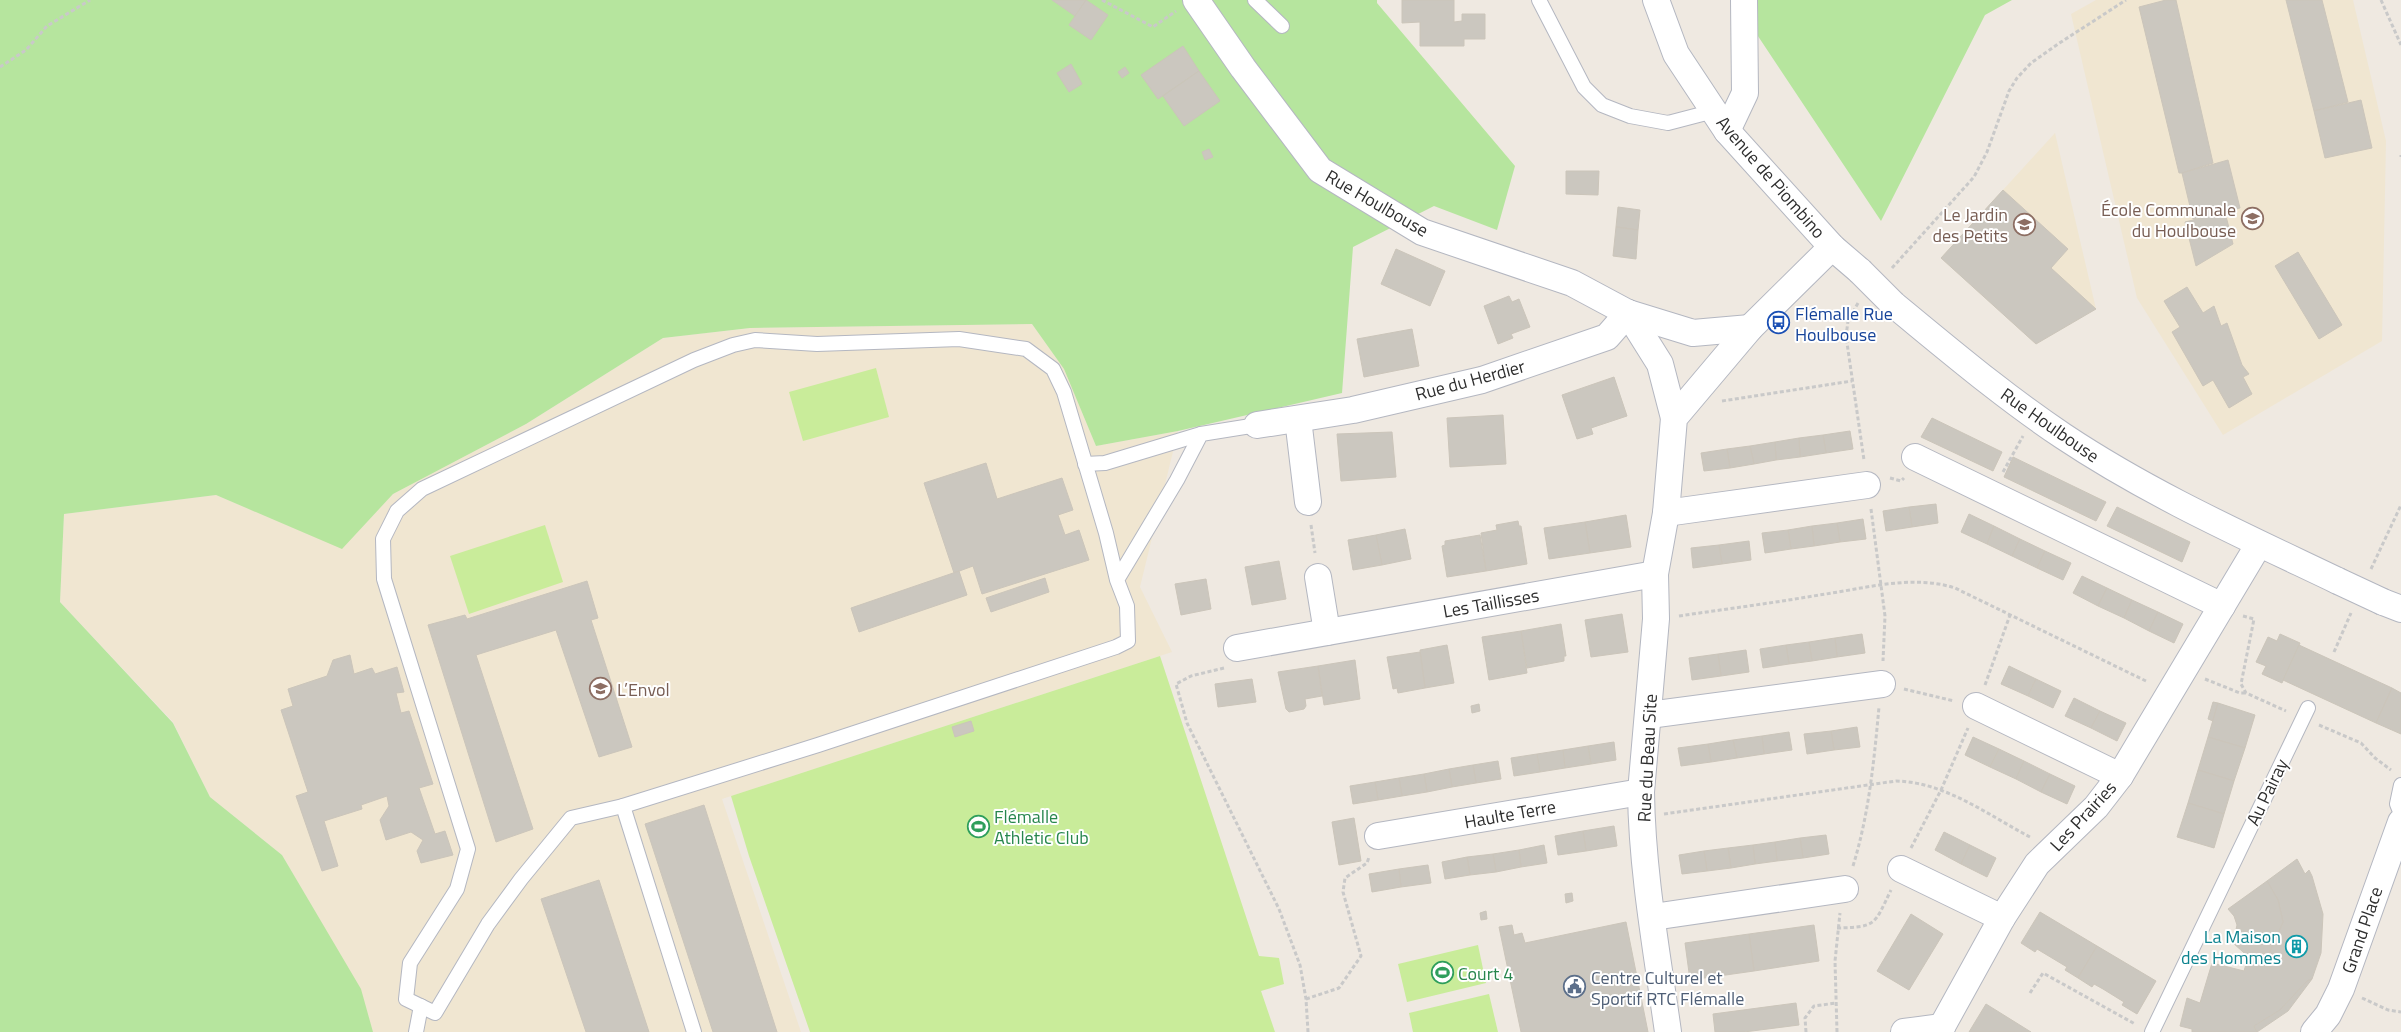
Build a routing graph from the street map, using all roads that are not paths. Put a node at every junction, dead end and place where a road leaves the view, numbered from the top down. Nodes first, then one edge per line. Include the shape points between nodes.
1 (1255, 0) edge
2 (1539, 0) edge
3 (1656, 0) edge
4 (1744, 0) edge
5 (1190, 3) edge
6 (1282, 26) dead end
7 (1721, 121) junction
8 (1832, 247) junction
9 (1628, 313) junction
10 (1750, 328) junction
11 (1679, 412) junction
12 (1298, 419) junction
13 (1257, 425) joint
14 (1200, 434) junction
15 (1915, 457) road end
16 (1085, 464) junction
17 (1877, 481) road end
18 (1308, 502) road end
19 (1666, 513) junction
20 (2259, 544) junction
21 (1655, 574) junction
22 (1318, 577) road end
23 (1118, 580) junction
24 (2222, 606) junction
25 (2392, 606) edge
26 (1327, 632) junction
27 (1230, 658) road end
28 (1882, 684) road end
29 (1976, 706) road end
30 (2306, 713) road end
31 (1649, 715) junction
32 (2120, 776) junction
33 (2399, 779) edge
34 (1641, 804) junction
35 (623, 806) junction
36 (2401, 814) edge
37 (2401, 822) edge
38 (1378, 836) road end
39 (1901, 869) road end
40 (1845, 889) dead end
41 (1653, 917) junction
42 (2002, 918) junction
43 (421, 1006) junction
44 (1941, 1030) edge
45 (2146, 1030) edge
46 (416, 1032) edge
47 (694, 1032) edge
48 (1668, 1032) edge
49 (1904, 1032) edge
50 (2314, 1032) edge

1 - 6 lane
2 - 7 lane via 1584,87 1602,105 1630,116 1668,123
3 - 7 street, Avenue de Piombino via 1676,54
4 - 7 street via 1745,93
5 - 9 street, Rue Houlbouse via 1320,170 1422,232 1572,284
7 - 8 street, Avenue de Piombino
8 - 10 street
8 - 20 street, Rue Houlbouse, bridge via 1873,273 1893,304 1978,374 2063,436 2154,491
9 - 10 street, Rue Houlbouse via 1693,333
9 - 11 street via 1660,364
9 - 12 street, Rue du Herdier via 1607,337 1482,380 1353,410
10 - 11 street
11 - 19 street
12 - 13 street, Rue du Herdier
12 - 18 street
13 - 14 lane
14 - 16 lane via 1105,463
14 - 23 lane
15 - 24 street
16 - 23 lane
16 - 43 lane via 1064,392 1053,369 1026,349 959,339 817,344 755,340 694,360 422,489 397,511 383,539 384,579 468,849 457,890 410,963 406,999
17 - 19 street
19 - 21 street, Rue du Beau Site
20 - 24 street, Les Prairies
20 - 25 street, Rue Houlbouse, bridge
21 - 26 street, Les Taillisses
21 - 31 street, Rue du Beau Site via 1656,619
22 - 26 street
23 - 35 lane via 1127,606 1128,641 1116,647
24 - 32 street, Les Prairies
26 - 27 street, Les Taillisses
28 - 31 street
29 - 32 street
30 - 45 lane, Au Pairay
31 - 34 street, Rue du Beau Site
32 - 42 street, Les Prairies via 2096,806 2038,864
33 - 36 lane via 2397,804
34 - 38 street, Haulte Terre
34 - 41 street, Rue du Beau Site
35 - 43 lane via 571,818 488,924 435,1014
35 - 47 lane
37 - 50 street, Grand Place via 2341,989 2328,1015
39 - 42 street
40 - 41 street
41 - 48 street, Rue du Beau Site
42 - 44 street, Les Prairies
43 - 46 lane
44 - 49 street, Les Prairies

